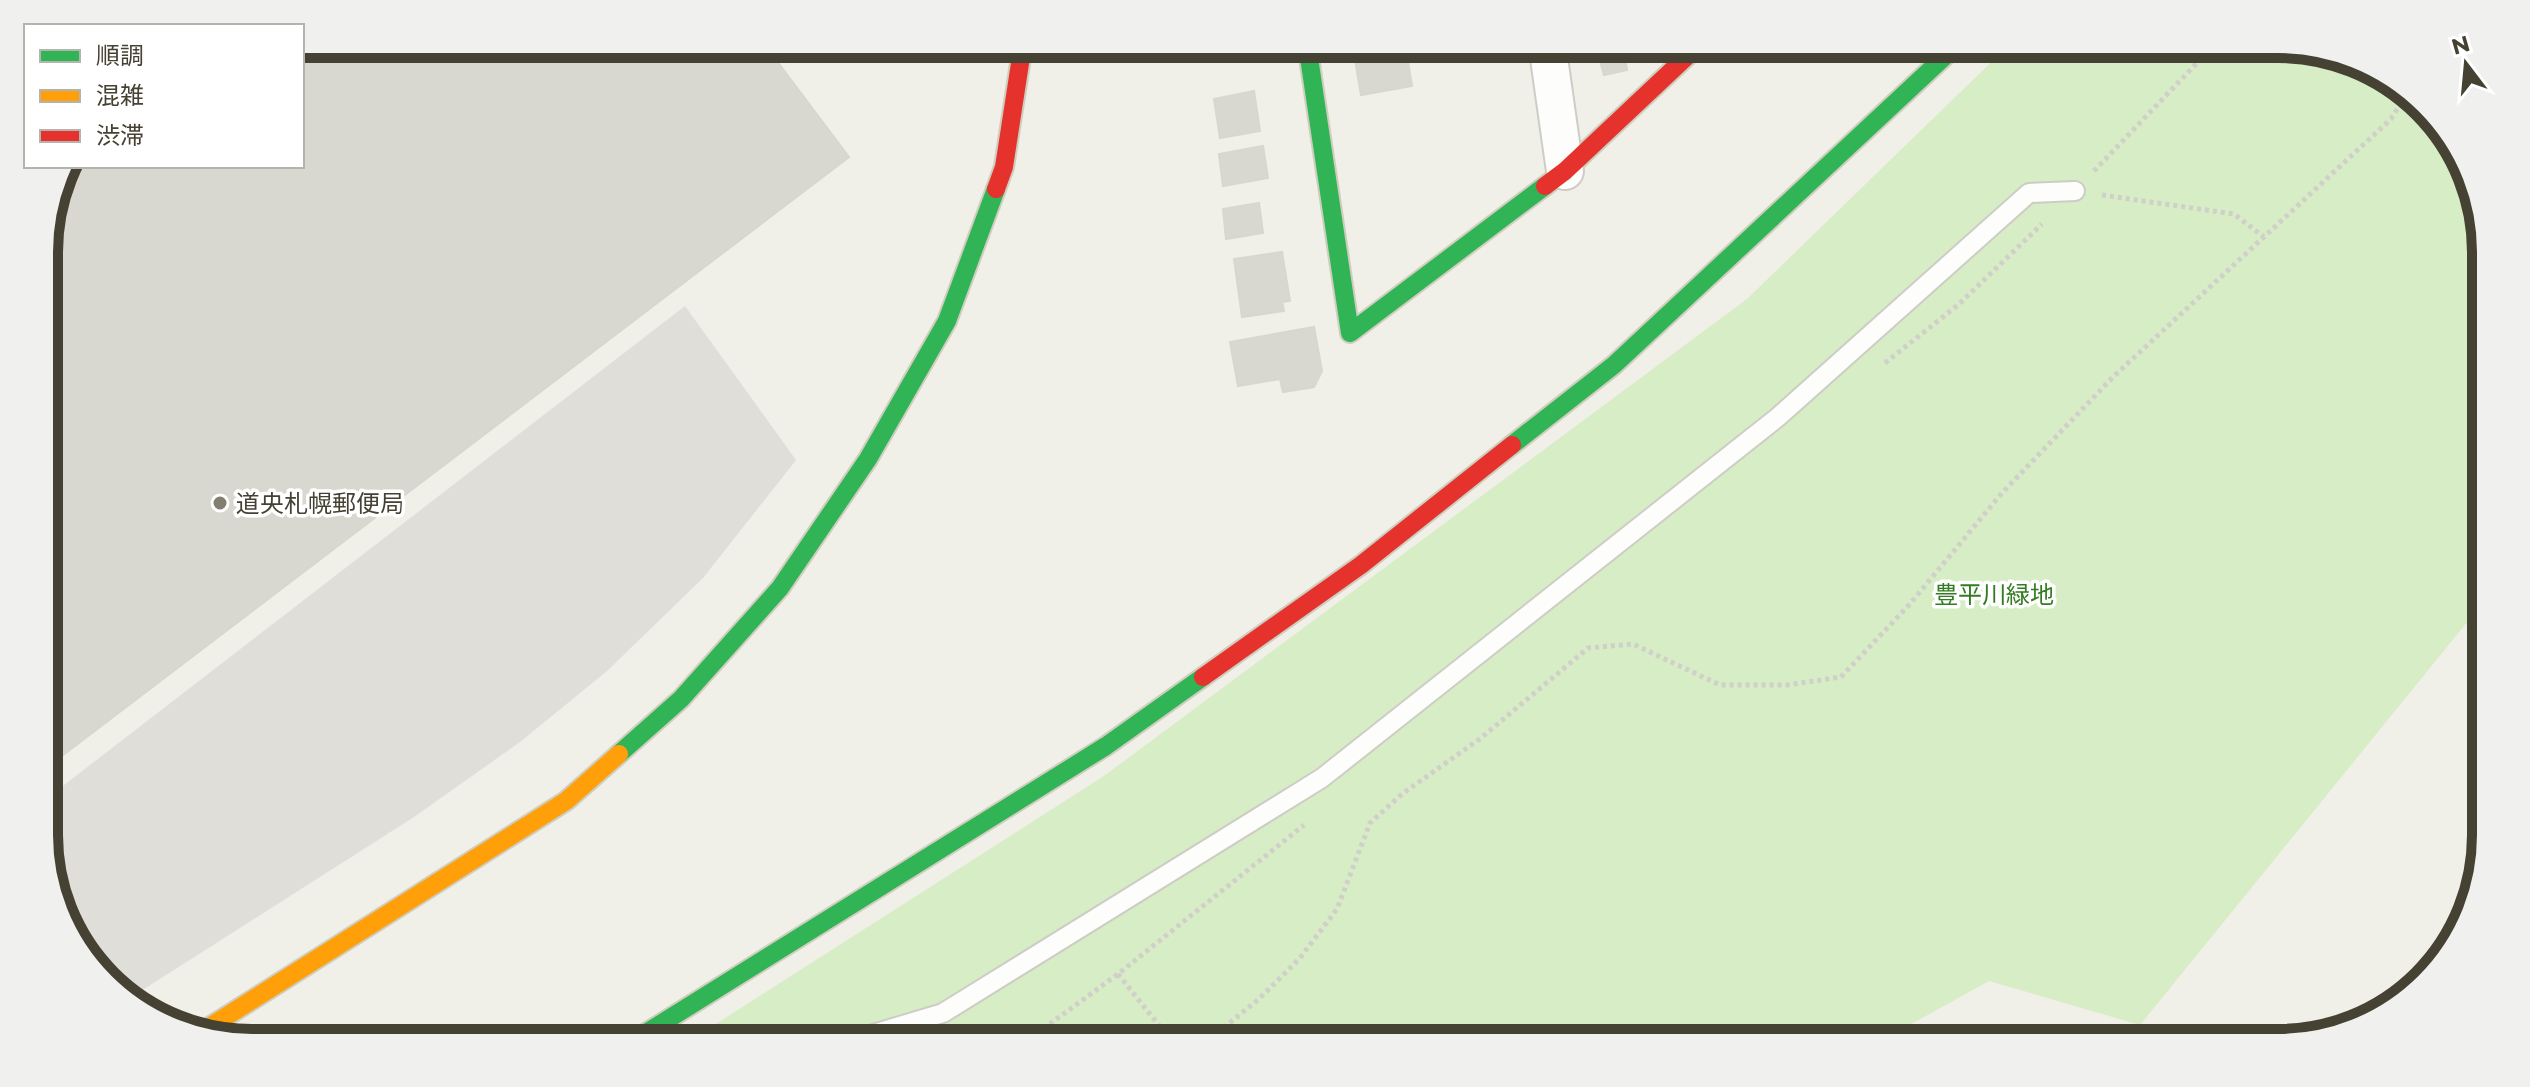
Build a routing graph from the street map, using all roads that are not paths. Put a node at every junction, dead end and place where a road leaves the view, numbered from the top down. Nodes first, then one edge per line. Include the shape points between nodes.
1 (1021, 58) edge
2 (1309, 58) edge
3 (1549, 58) edge
4 (1685, 58) edge
5 (1943, 58) edge
6 (1565, 171) junction
7 (2075, 191) road end
8 (213, 1025) edge
9 (652, 1029) edge
10 (890, 1029) edge

1 - 8 street via 1004,167 947,321 868,459 780,588 681,699 566,801
2 - 6 street via 1350,333
3 - 6 street
4 - 6 street
5 - 9 street via 1614,365 1361,565 1106,746
7 - 10 lane via 2029,193 1778,417 1322,778 943,1013

